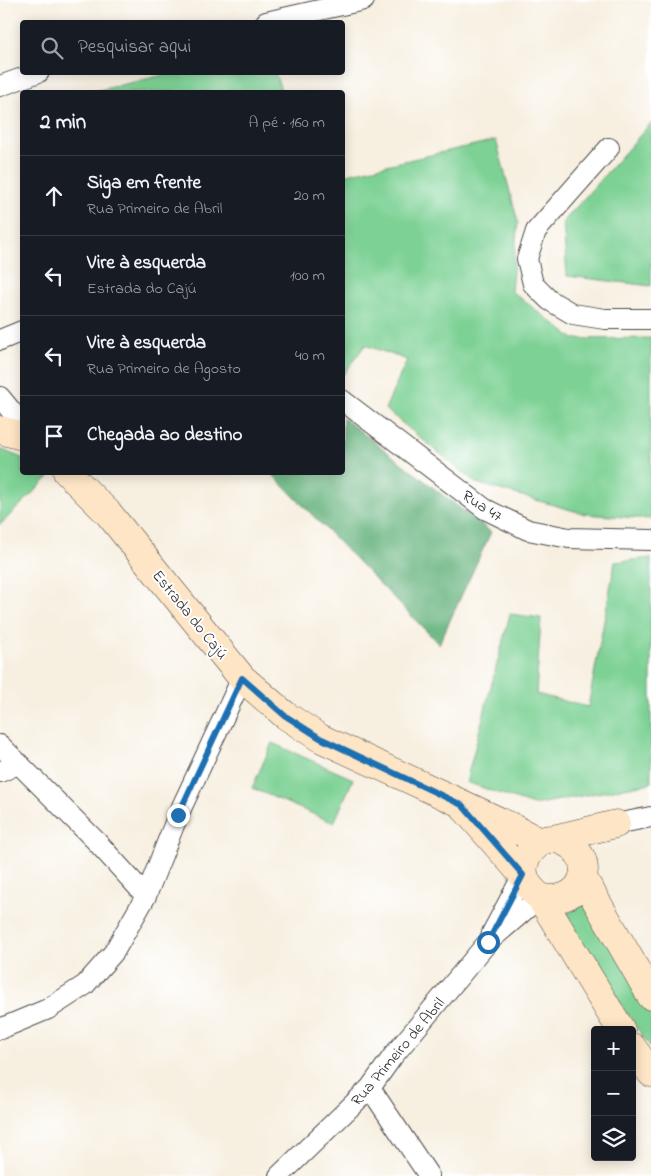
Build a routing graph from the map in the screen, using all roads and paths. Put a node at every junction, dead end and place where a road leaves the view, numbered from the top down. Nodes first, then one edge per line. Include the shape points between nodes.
1 (364, 0) edge
2 (275, 20) edge
3 (31, 75) edge
4 (0, 86) edge
5 (609, 148) dead end
6 (651, 319) edge
7 (20, 332) edge
8 (0, 340) edge
9 (0, 397) edge
10 (345, 402) edge
11 (20, 422) edge
12 (0, 430) edge
13 (20, 435) edge
14 (70, 475) edge
15 (651, 540) edge
16 (242, 678) junction
17 (0, 745) edge
18 (18, 764) junction
19 (0, 772) edge
20 (462, 805) junction
21 (651, 817) edge
22 (616, 824) junction
23 (546, 840) junction
24 (583, 868) junction
25 (523, 875) junction
26 (146, 896) junction
27 (540, 898) junction
28 (488, 942) junction
29 (651, 996) edge
30 (619, 1026) edge
31 (0, 1029) edge
32 (636, 1052) edge
33 (651, 1073) edge
34 (370, 1088) junction
35 (279, 1176) edge
36 (429, 1176) edge

1 - 2 street
3 - 4 street
5 - 6 street via 536,231 527,259 533,284 549,300 573,314 605,319
7 - 8 street
9 - 11 street
10 - 15 street, Rua 47 via 485,509 528,530 569,538
12 - 13 main road
14 - 16 main road, Estrada do Cajú via 109,514
16 - 20 main road, Estrada do Cajú via 284,715 320,738
16 - 26 street via 178,815
17 - 18 street
18 - 19 street
18 - 26 street
20 - 23 main road, Estrada do Cajú
20 - 25 main road, Estrada do Cajú
21 - 22 street
22 - 23 main road
22 - 24 main road
23 - 24 main road, Estrada do Cajú via 570,844
23 - 25 main road via 526,856
24 - 27 main road via 571,895 561,900
24 - 29 main road, Estrada do Cajú
25 - 27 main road, Estrada do Cajú via 529,888
25 - 28 street, Rua Primeiro de Abril
26 - 31 street via 114,952 85,985 48,1009
27 - 28 street, Rua Primeiro de Abril
27 - 30 main road, Estrada do Cajú
28 - 34 street, Rua Primeiro de Abril
32 - 33 main road
34 - 35 street, Rua Primeiro de Abril
34 - 36 street

